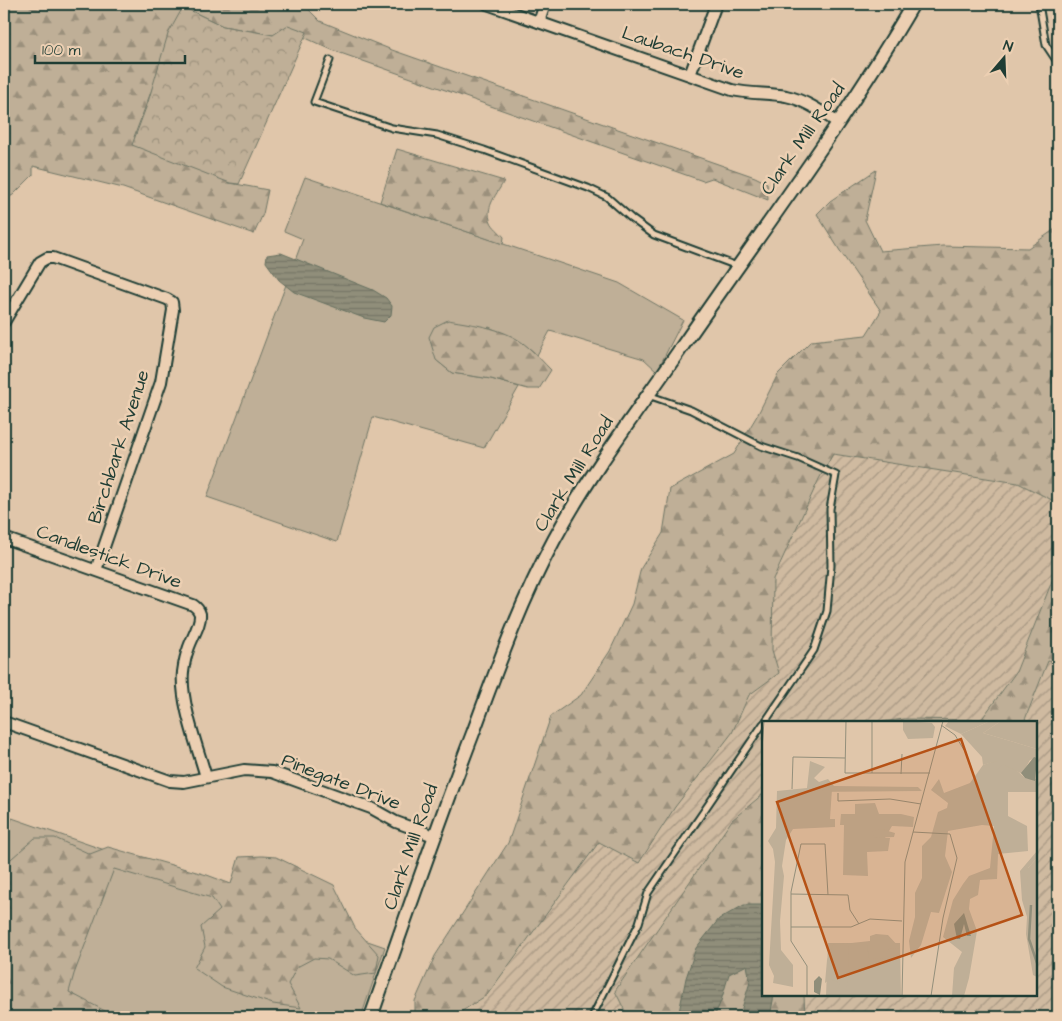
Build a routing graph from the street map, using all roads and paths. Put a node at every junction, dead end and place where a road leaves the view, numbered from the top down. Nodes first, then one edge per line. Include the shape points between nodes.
1 (487, 4) edge
2 (545, 4) edge
3 (716, 4) edge
4 (913, 4) edge
5 (1040, 4) edge
6 (539, 22) junction
7 (330, 60) dead end
8 (1058, 63) edge
9 (690, 75) junction
10 (838, 123) junction
11 (738, 266) junction
12 (4, 322) edge
13 (647, 395) junction
14 (4, 538) edge
15 (96, 570) junction
16 (765, 721) edge
17 (4, 722) edge
18 (762, 726) edge
19 (206, 777) junction
20 (434, 836) junction
21 (371, 1017) edge
22 (592, 1017) edge

1 - 6 street, Laubach Drive
2 - 6 street
3 - 9 street
4 - 10 street, Clark Mill Road
5 - 8 lane via 1046,44
6 - 9 street, Laubach Drive
7 - 11 lane via 314,102 392,128 446,138 588,188 607,198 654,235
9 - 10 street, Laubach Drive via 742,92 795,98
10 - 11 street, Clark Mill Road
11 - 13 street, Clark Mill Road
12 - 15 street, Birchbark Avenue via 40,262 47,258 172,302 161,382
13 - 16 lane via 691,410 761,446 836,475 830,509 831,566 827,612 814,650
13 - 20 street, Clark Mill Road via 601,461 537,572
14 - 15 street, Candlestick Drive
15 - 19 street, Candlestick Drive via 193,605 200,613 188,650 183,688
17 - 19 street, Pinegate Drive via 170,781 184,782
18 - 22 lane via 648,893 639,924
19 - 20 street, Pinegate Drive via 244,770 272,772 371,808 396,822
20 - 21 street, Clark Mill Road

